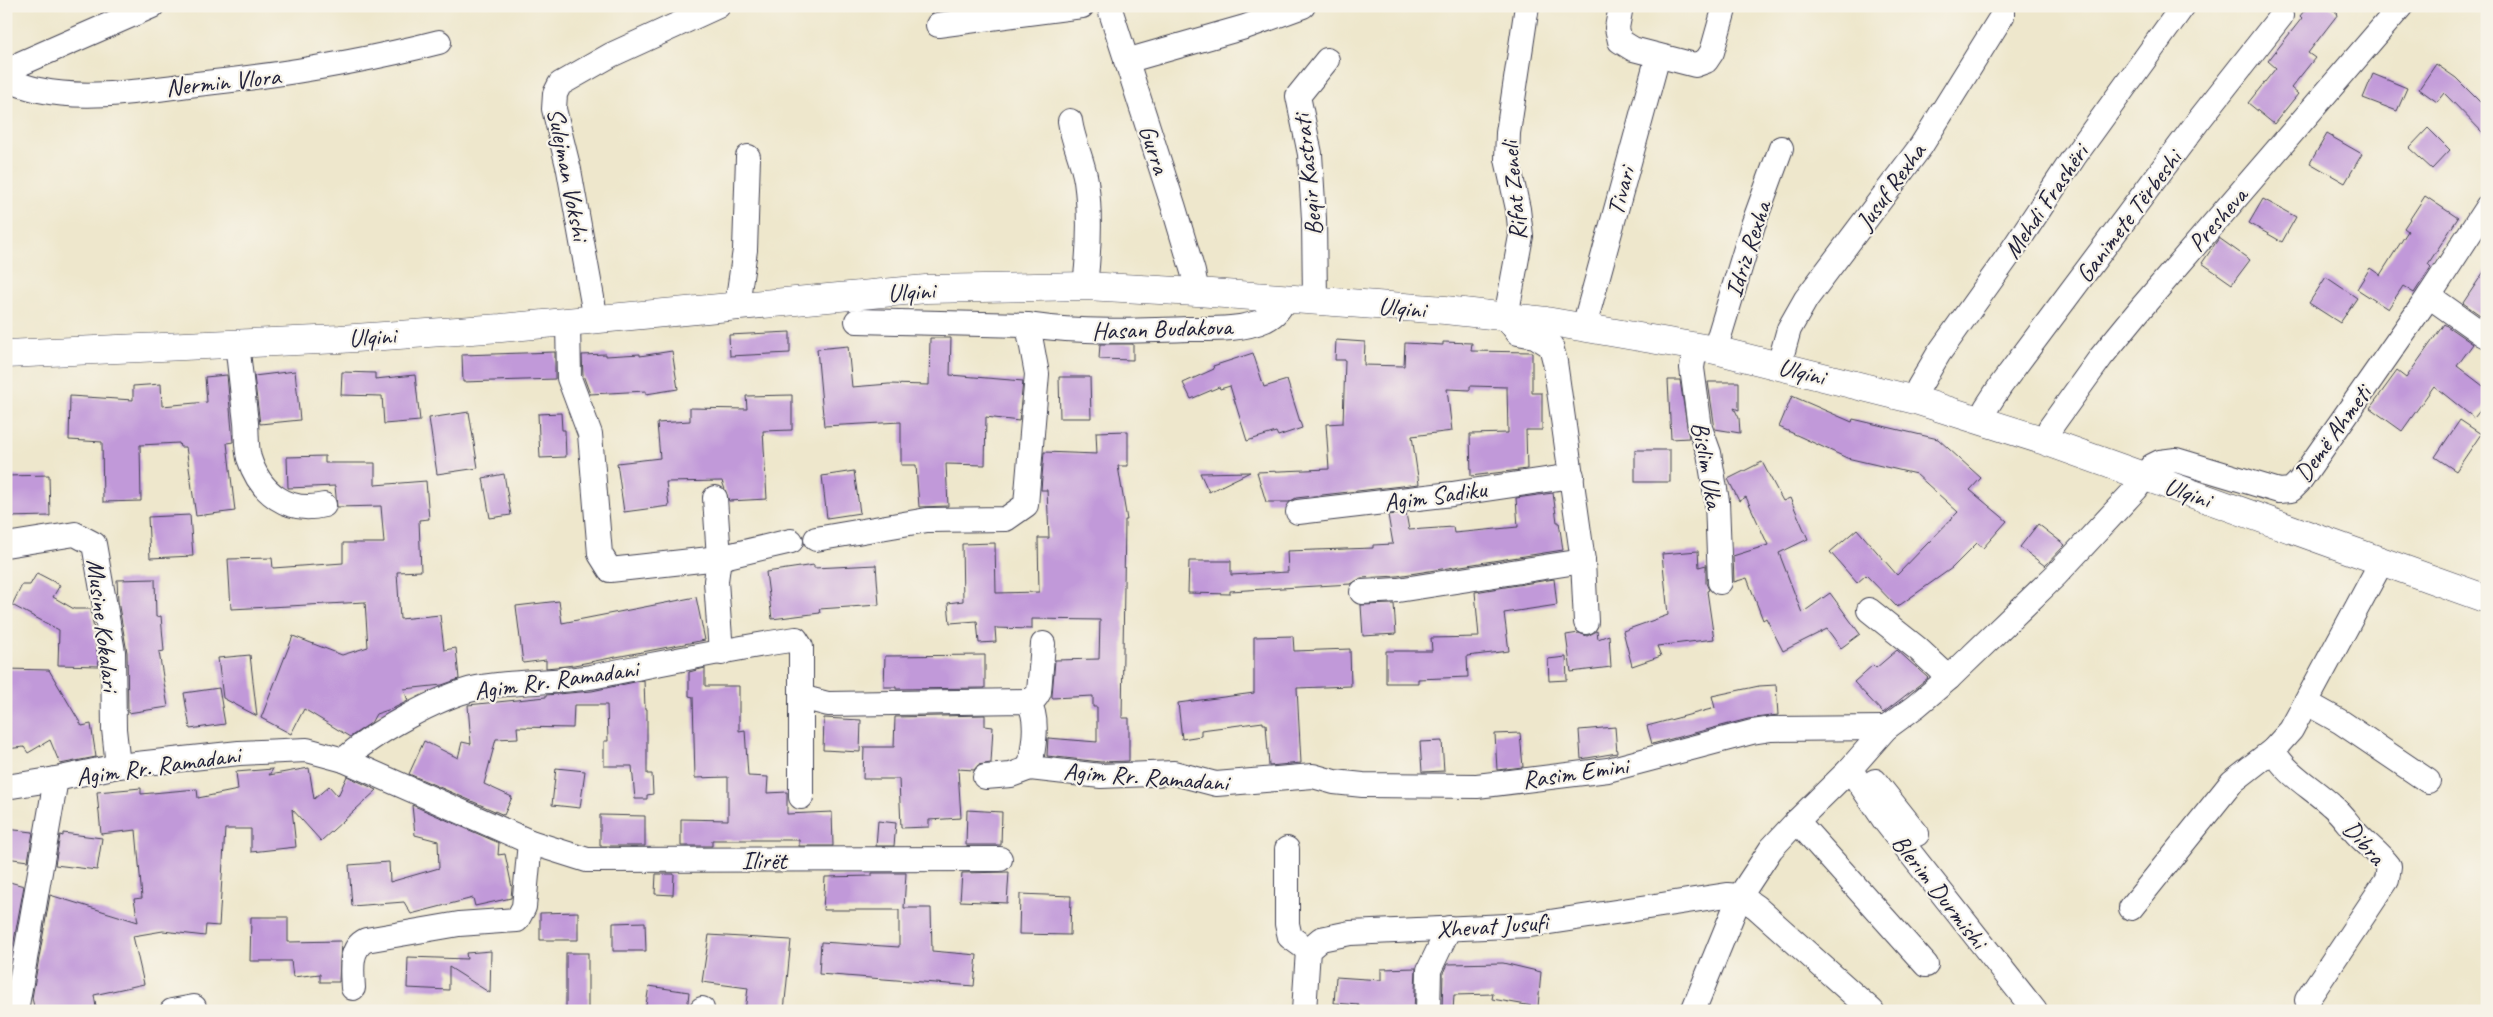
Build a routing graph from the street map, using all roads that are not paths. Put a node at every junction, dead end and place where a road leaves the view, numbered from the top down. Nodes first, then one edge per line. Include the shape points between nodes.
1 (152, 6) edge
2 (718, 6) edge
3 (1082, 6) edge
4 (1109, 6) edge
5 (1303, 6) edge
6 (1527, 6) edge
7 (1621, 6) edge
8 (1725, 6) edge
9 (2002, 6) edge
10 (2183, 6) edge
11 (2401, 6) edge
12 (2281, 16) dead end
13 (938, 25) dead end
14 (440, 42) dead end
15 (1658, 56) junction
16 (1327, 60) dead end
17 (1126, 61) junction
18 (12, 63) edge
19 (6, 80) edge
20 (1070, 121) dead end
21 (1782, 148) dead end
22 (748, 157) dead end
23 (2487, 207) edge
24 (1085, 286) junction
25 (1197, 292) junction
26 (2429, 296) junction
27 (1284, 298) junction
28 (1315, 300) junction
29 (737, 305) junction
30 (1506, 317) junction
31 (596, 320) junction
32 (857, 321) dead end
33 (568, 322) junction
34 (1028, 325) junction
35 (1584, 327) junction
36 (2484, 335) dead end
37 (237, 343) junction
38 (1705, 349) junction
39 (6, 354) edge
40 (1779, 365) junction
41 (1915, 400) junction
42 (1982, 419) junction
43 (2045, 441) junction
44 (1572, 476) junction
45 (2144, 476) junction
46 (715, 498) dead end
47 (324, 505) dead end
48 (1298, 512) dead end
49 (816, 540) dead end
50 (791, 541) dead end
51 (6, 545) edge
52 (719, 558) junction
53 (1583, 560) junction
54 (2382, 561) junction
55 (1720, 582) dead end
56 (1362, 592) dead end
57 (2487, 600) edge
58 (1868, 610) dead end
59 (1586, 622) dead end
60 (1043, 644) dead end
61 (721, 652) junction
62 (1949, 678) junction
63 (801, 697) junction
64 (1028, 700) junction
65 (2307, 703) junction
66 (1886, 728) junction
67 (2273, 750) junction
68 (344, 760) junction
69 (1854, 765) junction
70 (118, 766) junction
71 (1030, 768) junction
72 (985, 778) dead end
73 (56, 779) junction
74 (1262, 781) joint
75 (2428, 781) dead end
76 (6, 787) edge
77 (801, 797) dead end
78 (1797, 821) junction
79 (1917, 834) dead end
80 (530, 842) junction
81 (1287, 849) dead end
82 (1000, 859) dead end
83 (1740, 896) junction
84 (2131, 908) dead end
85 (1449, 928) junction
86 (1308, 950) junction
87 (1926, 966) dead end
88 (353, 988) dead end
89 (2307, 1000) dead end
90 (16, 1011) edge
91 (1304, 1011) edge
92 (1428, 1011) edge
93 (1693, 1011) edge
94 (1872, 1011) edge
95 (2035, 1011) edge

1 - 18 street
2 - 31 street, Sulejman Vokshi via 611,55 560,84 555,94 554,108
3 - 13 street
4 - 17 street, Gurra
5 - 17 street via 1245,27
6 - 30 street, Rifat Zeneli via 1508,133 1507,160 1521,236
7 - 15 street via 1617,28 1620,41 1633,49
8 - 15 street via 1706,62 1695,65
9 - 40 street, Jusuf Rexha via 2002,16 1921,146 1806,299 1789,329
10 - 41 street, Mehdi Frashëri via 1939,352
11 - 43 street, Presheva via 2142,307 2050,428
12 - 42 street, Ganimete Tërbeshi via 2001,385
14 - 19 street, Nermin Vlora via 373,59 290,74 130,91 60,94
15 - 35 street, Tivari
16 - 28 street, Beqir Kastrati via 1298,96 1310,154
17 - 25 street, Gurra via 1174,208
20 - 24 street via 1086,180 1088,249
21 - 38 street, Idriz Rexha
22 - 29 street via 745,250
23 - 26 street, Demë Ahmeti
24 - 25 main road, Ulqini
24 - 29 main road, Ulqini via 926,289
25 - 27 main road, Ulqini
26 - 36 street
26 - 45 street, Demë Ahmeti via 2291,490 2279,491 2176,460 2160,462
27 - 28 main road, Ulqini
27 - 34 street, Hasan Budakova via 1282,307 1274,315 1250,325 1212,329 1070,331
28 - 30 main road, Ulqini
29 - 31 main road, Ulqini
30 - 35 main road, Ulqini
30 - 44 street via 1518,333 1535,336 1551,346
31 - 33 main road, Ulqini
32 - 34 street, Hasan Budakova
33 - 37 main road, Ulqini
33 - 52 street via 569,378 590,434 600,554 610,570
34 - 49 street via 1037,374 1026,505 1006,519 927,520
35 - 38 main road, Ulqini
37 - 39 main road, Ulqini
37 - 47 street via 249,458 263,484 276,498 308,509
38 - 40 main road, Ulqini
38 - 55 street, Bislim Uka via 1692,368 1700,428 1709,453 1717,501
40 - 41 main road, Ulqini
41 - 42 main road, Ulqini
42 - 43 main road, Ulqini
43 - 45 main road, Ulqini
44 - 48 street, Agim Sadiku
44 - 53 street
45 - 54 main road, Ulqini
45 - 62 street via 2136,489 2056,575
46 - 52 street
50 - 52 street
51 - 70 street, Musine Kokalari via 75,534 94,544 112,652
52 - 61 street via 716,581
53 - 56 street via 1398,590
53 - 59 street
54 - 57 main road, Ulqini
54 - 65 street
58 - 62 street
60 - 64 street via 1039,692
61 - 63 street, Agim Rr. Ramadani via 796,639 801,647
61 - 68 street, Agim Rr. Ramadani via 582,678 477,688 457,694 385,729
62 - 66 street
63 - 64 street via 828,704
63 - 77 street, Agim Rr. Ramadani
64 - 71 street, Agim Rr. Ramadani via 1033,712 1035,736
65 - 67 street via 2291,730
65 - 75 street
66 - 69 street
66 - 74 street, Rasim Emini via 1771,729 1608,770 1477,786 1364,785 1313,776
67 - 84 street via 2232,782
67 - 89 street, Dibra via 2279,762 2331,804 2389,866 2387,880
68 - 70 street, Agim Rr. Ramadani via 307,750 282,750
68 - 80 street, Ilirët
69 - 78 street
69 - 79 street, Blerim Durmishi
69 - 95 street, Blerim Durmishi via 1885,821
70 - 73 street, Agim Rr. Ramadani
71 - 72 street, Agim Rr. Ramadani via 1011,775
71 - 74 street, Agim Rr. Ramadani via 1100,776 1174,773 1216,784
73 - 76 street, Agim Rr. Ramadani
73 - 90 street
78 - 83 street via 1771,850
78 - 87 street
80 - 82 street, Ilirët via 587,860
80 - 88 street via 524,907 517,920 459,924 366,940 358,945 354,956
81 - 86 street via 1287,924 1290,937
83 - 85 street, Xhevat Jusufi via 1530,925
83 - 93 street
83 - 94 street
85 - 86 street, Xhevat Jusufi via 1350,933 1321,938
85 - 92 street via 1429,970
86 - 91 street

